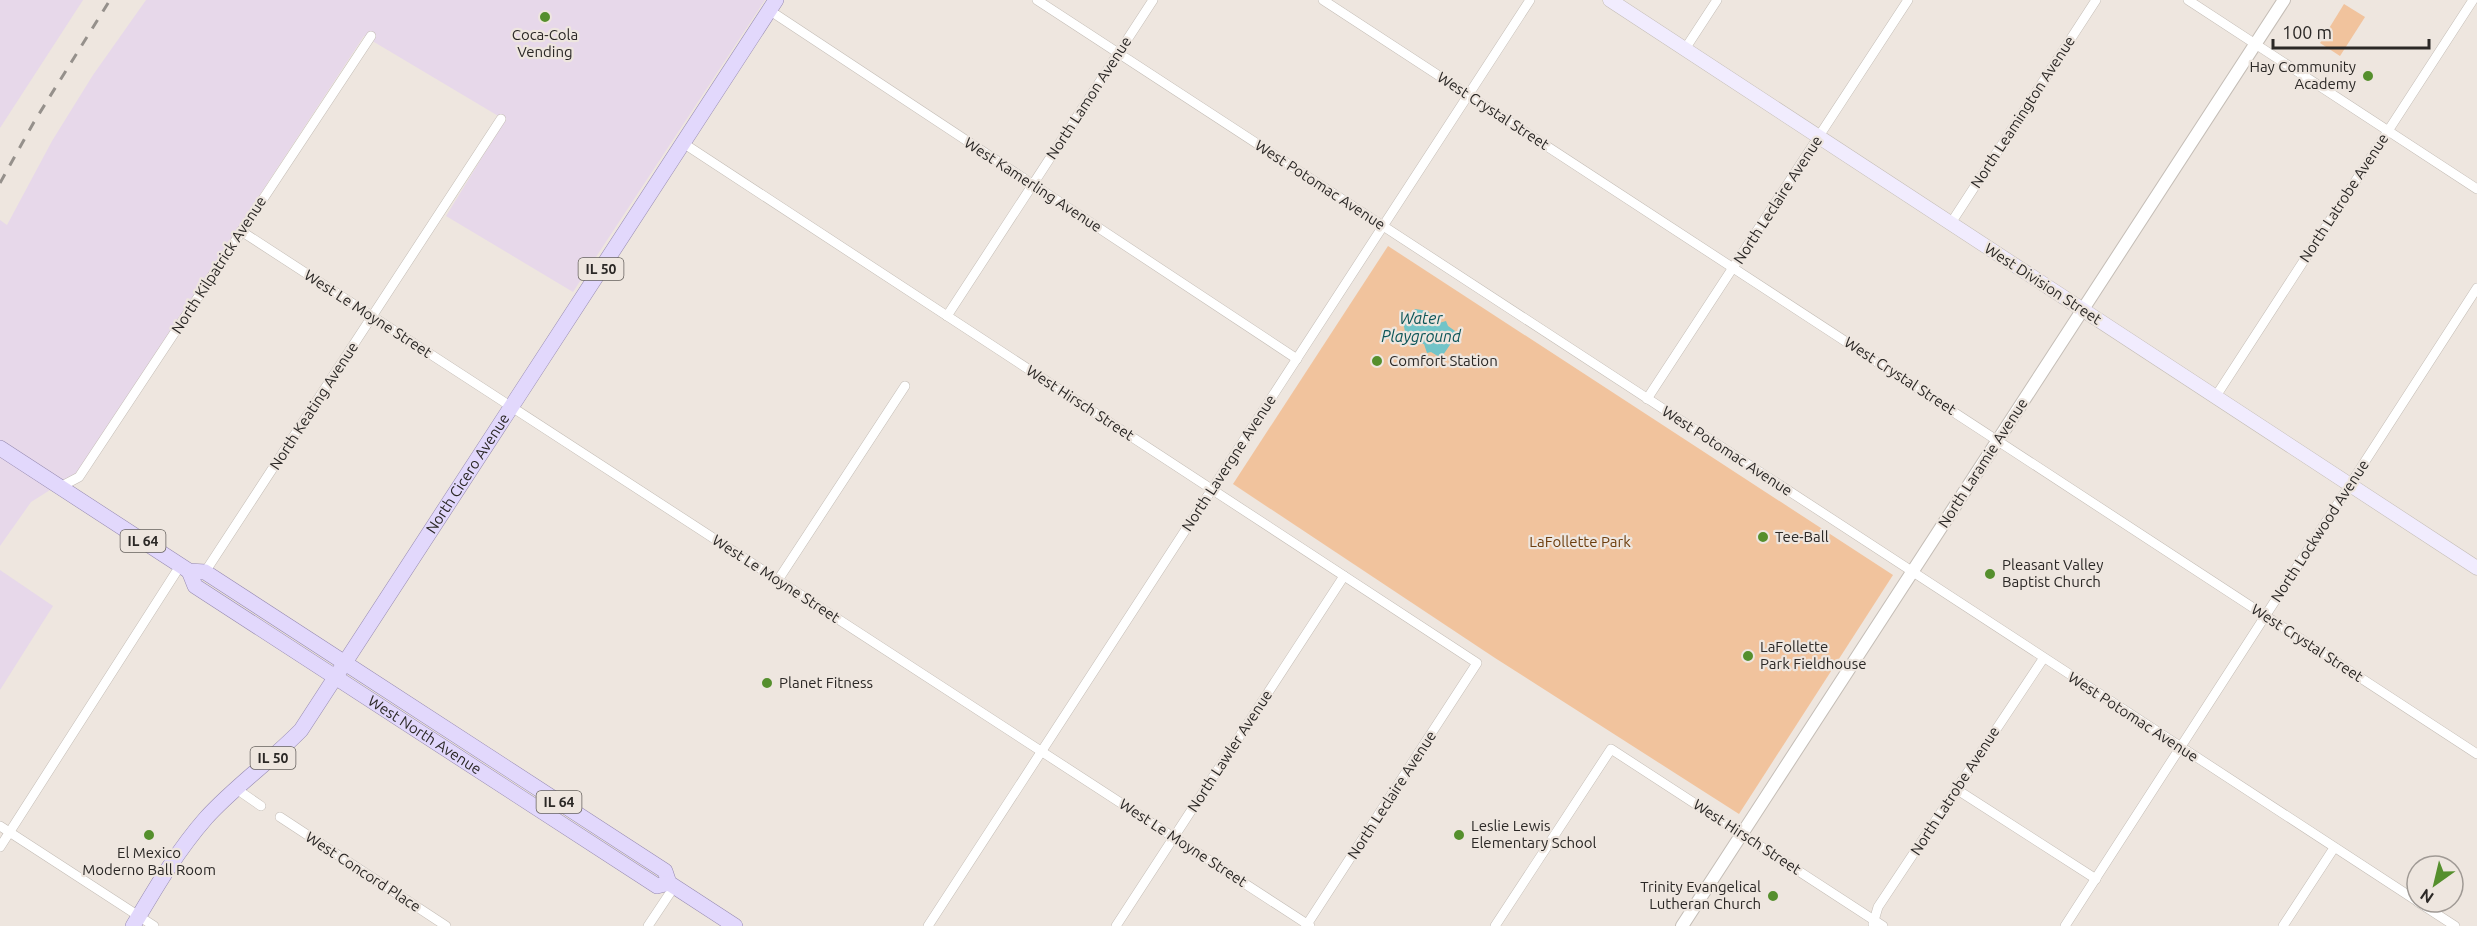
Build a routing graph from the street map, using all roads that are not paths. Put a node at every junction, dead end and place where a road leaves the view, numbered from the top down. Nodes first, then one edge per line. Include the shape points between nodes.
1 (1037, 0) edge
2 (1153, 0) edge
3 (1323, 0) edge
4 (1530, 0) edge
5 (1610, 0) edge
6 (1717, 0) edge
7 (1908, 0) edge
8 (2096, 0) edge
9 (2188, 0) edge
10 (2284, 0) edge
11 (2473, 0) edge
12 (773, 5) edge
13 (371, 36) dead end
14 (2256, 44) junction
15 (1685, 50) junction
16 (1118, 53) junction
17 (1468, 95) junction
18 (501, 119) dead end
19 (2388, 131) junction
20 (1819, 137) junction
21 (683, 143) junction
22 (1033, 184) junction
23 (2477, 189) edge
24 (1951, 223) junction
25 (1383, 226) junction
26 (241, 231) junction
27 (1733, 268) junction
28 (2477, 288) edge
29 (2082, 309) junction
30 (947, 316) junction
31 (373, 317) junction
32 (1297, 359) junction
33 (904, 386) dead end
34 (2216, 396) junction
35 (1647, 399) junction
36 (512, 407) junction
37 (1998, 440) junction
38 (0, 448) edge
39 (2350, 485) junction
40 (60, 487) junction
41 (1212, 490) junction
42 (185, 568) junction
43 (2477, 568) edge
44 (205, 572) junction
45 (1911, 573) junction
46 (1344, 576) junction
47 (778, 580) junction
48 (2266, 615) junction
49 (2043, 658) junction
50 (345, 663) junction
51 (1477, 663) joint
52 (335, 677) junction
53 (2180, 748) junction
54 (1042, 752) junction
55 (2477, 754) edge
56 (235, 788) junction
57 (1956, 789) junction
58 (261, 806) dead end
59 (280, 817) dead end
60 (0, 826) edge
61 (9, 832) junction
62 (1742, 834) junction
63 (1174, 838) junction
64 (0, 847) edge
65 (2334, 848) junction
66 (2096, 879) junction
67 (672, 885) junction
68 (2405, 894) edge
69 (2436, 914) edge
70 (136, 921) edge
71 (1873, 923) edge
72 (1308, 925) edge
73 (154, 926) edge
74 (446, 926) edge
75 (648, 926) edge
76 (735, 926) edge
77 (928, 926) edge
78 (1116, 926) edge
79 (1495, 926) edge
80 (1683, 926) edge
81 (1883, 926) edge
82 (2066, 926) edge
83 (2283, 926) edge
84 (2455, 926) edge

1 - 16 street, West Potomac Avenue
2 - 16 street, North Lamon Avenue
3 - 17 street, West Crystal Street
4 - 17 street, North Lavergne Avenue
5 - 15 main road, West Division Street
6 - 15 street
7 - 20 street, North Leclaire Avenue
8 - 24 street, North Leamington Avenue
9 - 14 street
10 - 14 street, North Laramie Avenue
11 - 19 street, North Latrobe Avenue
12 - 21 main road, North Cicero Avenue / IL 50
12 - 22 street, West Kamerling Avenue
13 - 26 street, North Kilpatrick Avenue
14 - 19 street
14 - 29 street, North Laramie Avenue
15 - 20 main road, West Division Street
16 - 22 street, North Lamon Avenue
16 - 25 street, West Potomac Avenue
17 - 25 street, North Lavergne Avenue
17 - 27 street, West Crystal Street
18 - 31 street, North Keating Avenue
19 - 23 street
19 - 34 street, North Latrobe Avenue
20 - 24 main road, West Division Street
20 - 27 street, North Leclaire Avenue
21 - 30 street, West Hirsch Street
21 - 36 main road, North Cicero Avenue / IL 50
22 - 30 street, North Lamon Avenue
22 - 32 street, West Kamerling Avenue
24 - 29 main road, West Division Street
25 - 32 street, North Lavergne Avenue
25 - 35 street, West Potomac Avenue
26 - 31 street, West Le Moyne Street
26 - 40 street, North Kilpatrick Avenue via 79,477
27 - 35 street, North Leclaire Avenue
27 - 37 street, West Crystal Street
28 - 39 street, North Lockwood Avenue
29 - 34 main road, West Division Street
29 - 37 street, North Laramie Avenue
30 - 41 street, West Hirsch Street
31 - 36 street, West Le Moyne Street
31 - 44 street, North Keating Avenue
32 - 41 street, North Lavergne Avenue
33 - 47 street
34 - 39 main road, West Division Street
35 - 45 street, West Potomac Avenue
36 - 47 street, West Le Moyne Street
36 - 50 main road, North Cicero Avenue / IL 50
37 - 45 street, North Laramie Avenue
37 - 48 street, West Crystal Street
38 - 40 main road, West North Avenue / IL 64
39 - 43 main road, West Division Street
39 - 48 street, North Lockwood Avenue
40 - 42 main road, West North Avenue / IL 64
41 - 46 street, West Hirsch Street
41 - 54 street, North Lavergne Avenue
42 - 44 main road, West North Avenue / IL 64
42 - 52 main road, West North Avenue / IL 64 via 195,586
42 - 61 street
44 - 50 main road, West North Avenue / IL 64
45 - 49 street, West Potomac Avenue
45 - 62 street, North Laramie Avenue
46 - 51 street, West Hirsch Street
46 - 63 street, North Lawler Avenue
47 - 54 street, West Le Moyne Street
48 - 53 street, North Lockwood Avenue
48 - 55 street, West Crystal Street
49 - 53 street, West Potomac Avenue
49 - 57 street, North Latrobe Avenue
50 - 52 main road, North Cicero Avenue / IL 50
50 - 67 main road, West North Avenue / IL 64 via 665,871
51 - 72 street, North Leclaire Avenue
52 - 56 main road, North Cicero Avenue / IL 50 via 301,730
52 - 67 main road, West North Avenue / IL 64 via 657,886
53 - 65 street, West Potomac Avenue
53 - 66 street, North Lockwood Avenue
54 - 63 street, West Le Moyne Street
54 - 77 street, North Lavergne Avenue
56 - 58 street
56 - 70 main road, North Cicero Avenue / IL 50 via 182,848
57 - 66 street
57 - 71 street, North Latrobe Avenue via 1878,907
59 - 74 street, West Concord Place
60 - 61 street
61 - 64 street
61 - 70 street
62 - 71 street, West Hirsch Street
62 - 79 street, West Hirsch Street via 1611,749
62 - 80 street, North Laramie Avenue
63 - 72 street, West Le Moyne Street
63 - 78 street, North Lawler Avenue
65 - 68 street, West Potomac Avenue
65 - 83 street
66 - 82 street, North Lockwood Avenue
67 - 75 street
67 - 76 main road, West North Avenue / IL 64
69 - 84 street, West Potomac Avenue
70 - 73 street
71 - 81 street, West Hirsch Street

